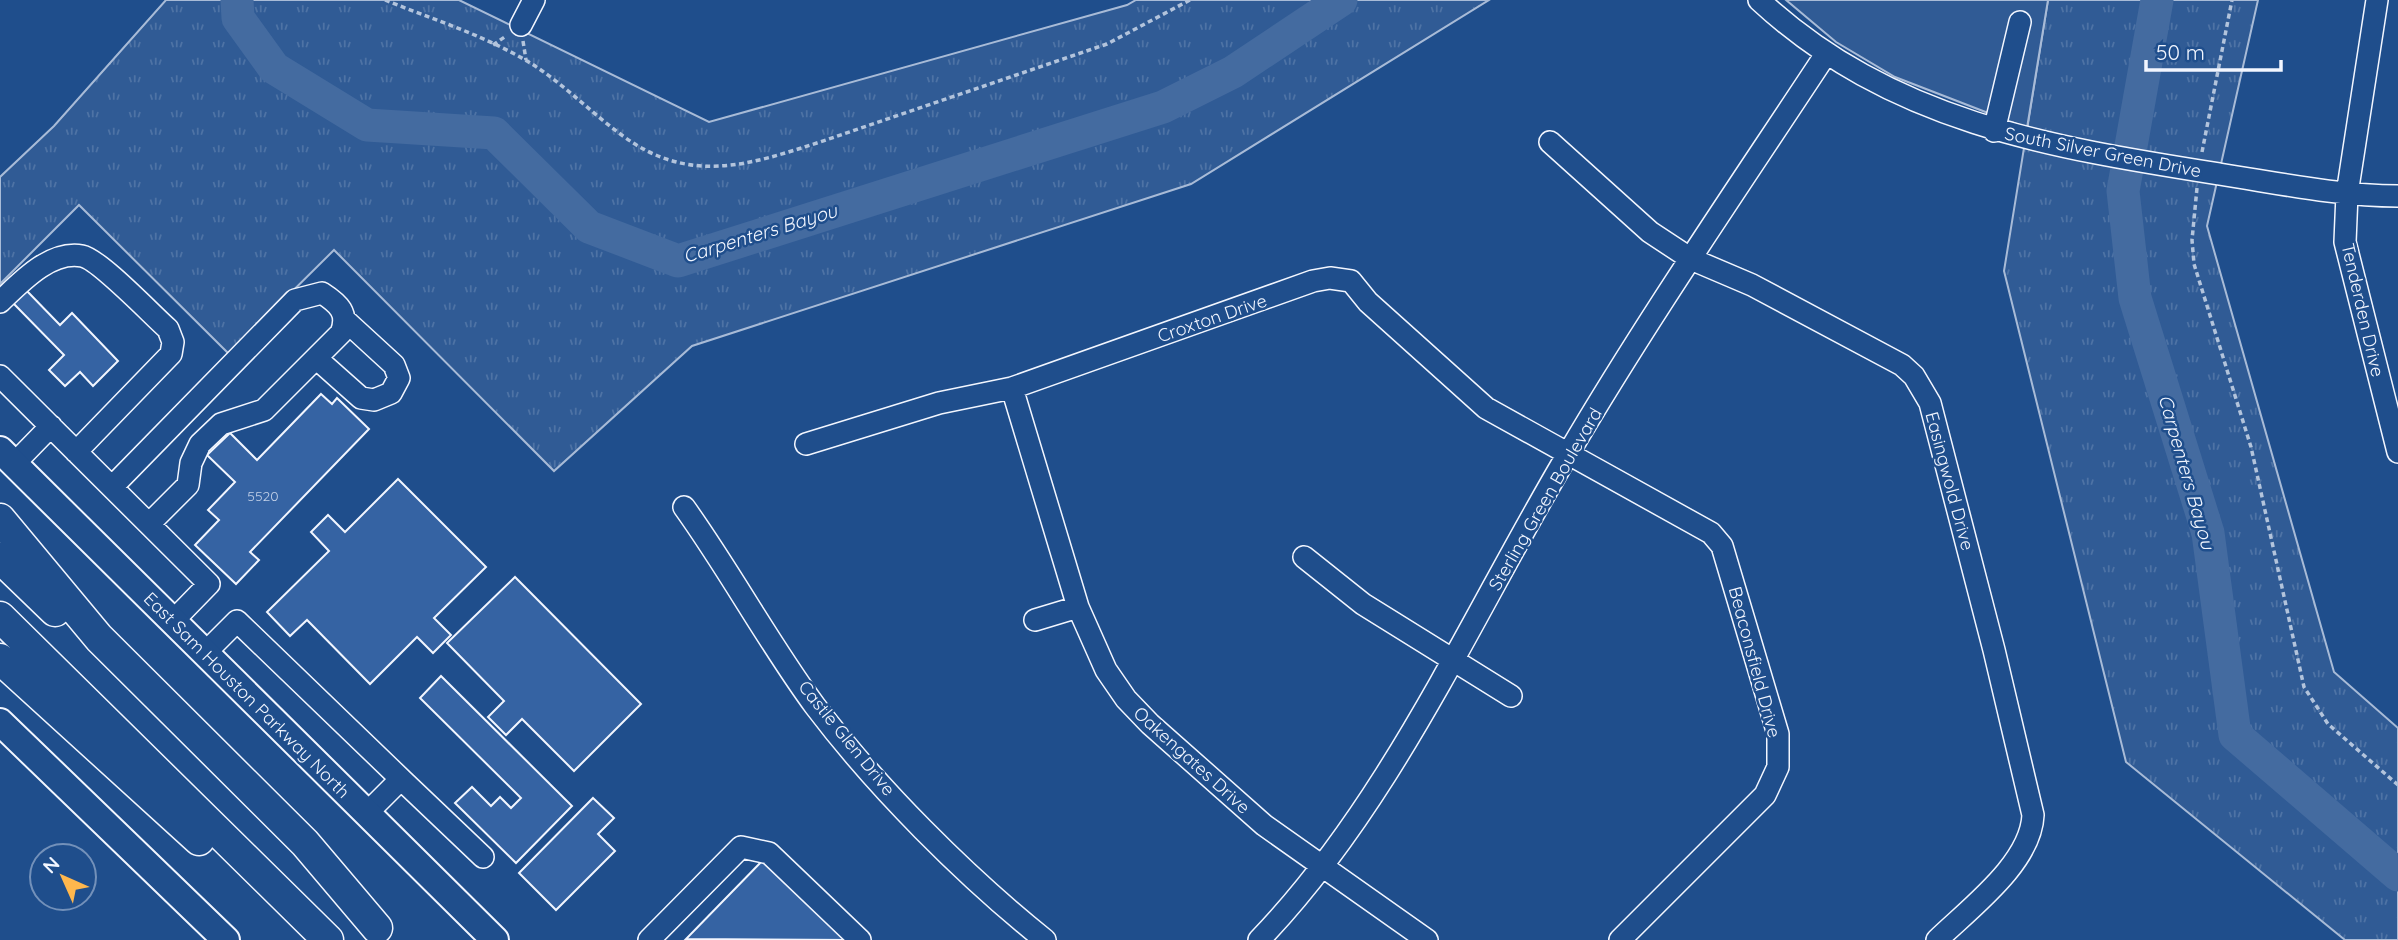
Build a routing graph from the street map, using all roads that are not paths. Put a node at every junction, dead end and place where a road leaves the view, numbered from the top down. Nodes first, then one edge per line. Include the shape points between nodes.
1 (534, 0) edge
2 (1759, 0) edge
3 (2377, 0) edge
4 (2020, 22) dead end
5 (522, 25) dead end
6 (1826, 54) junction
7 (1994, 131) junction
8 (1550, 142) dead end
9 (2347, 194) junction
10 (2398, 196) edge
11 (1691, 259) junction
12 (0, 302) edge
13 (346, 321) junction
14 (316, 358) junction
15 (0, 376) edge
16 (1012, 388) junction
17 (51, 426) junction
18 (806, 444) dead end
19 (76, 452) junction
20 (2398, 452) edge
21 (1568, 454) junction
22 (7, 457) edge
23 (112, 487) junction
24 (684, 507) dead end
25 (0, 519) edge
26 (149, 524) junction
27 (1304, 557) dead end
28 (0, 558) edge
29 (1078, 607) junction
30 (0, 617) edge
31 (1035, 620) dead end
32 (173, 621) junction
33 (205, 653) junction
34 (0, 659) edge
35 (1453, 660) junction
36 (1511, 696) dead end
37 (0, 722) edge
38 (401, 779) junction
39 (367, 813) junction
40 (483, 858) dead end
41 (1325, 866) junction
42 (383, 934) edge
43 (226, 940) edge
44 (320, 940) edge
45 (328, 940) edge
46 (495, 940) edge
47 (649, 940) edge
48 (860, 940) edge
49 (1045, 940) edge
50 (1259, 940) edge
51 (1427, 940) edge
52 (1620, 940) edge
53 (1937, 940) edge

1 - 5 street
2 - 6 street, South Silver Green Drive
3 - 9 street, Tenderden Drive
4 - 7 street
6 - 7 street, South Silver Green Drive via 1902,94
6 - 11 street, Sterling Green Boulevard
7 - 9 street, South Silver Green Drive via 2049,146
8 - 11 street, Easingwold Drive via 1650,232
9 - 10 street, South Silver Green Drive
9 - 20 street, Tenderden Drive via 2348,260
11 - 21 street, Sterling Green Boulevard
11 - 53 street, Easingwold Drive via 1752,285 1902,365 1930,403 2033,815 2032,831 2021,854
12 - 19 street via 30,273 59,259 82,256 96,263 168,329 171,354
13 - 14 street via 341,333
13 - 14 street via 394,365 399,378 391,393 374,400 361,398
13 - 23 street via 342,309 322,293 295,300
14 - 26 street via 264,410 221,425 200,444 188,485
15 - 17 street
16 - 18 street, Croxton Drive via 939,403
16 - 21 street, Croxton Drive via 1330,278 1351,281 1368,302 1486,408
16 - 29 street, Oakengates Drive
17 - 19 street
17 - 22 street
19 - 23 street
21 - 35 street, Sterling Green Boulevard
21 - 52 street, Beaconsfield Drive via 1711,533 1722,546 1778,734 1778,767 1765,795
22 - 32 main road, East Sam Houston Parkway North
23 - 26 street
24 - 49 street, Castle Glen Drive via 815,705 858,758 971,873
25 - 42 highway via 99,638 305,843
26 - 32 street via 209,584
27 - 35 street via 1363,604
28 - 42 highway
29 - 31 street
29 - 41 street, Oakengates Drive via 1106,670 1126,699 1264,825
30 - 45 highway
32 - 33 main road, East Sam Houston Parkway North
33 - 38 street via 237,621
33 - 39 main road, East Sam Houston Parkway North
34 - 44 highway via 297,929
35 - 36 street
35 - 41 street, Sterling Green Boulevard
37 - 43 main road
38 - 39 street
38 - 40 street
39 - 46 main road, East Sam Houston Parkway North
41 - 50 street, Sterling Green Boulevard
41 - 51 street, Oakengates Drive
47 - 48 street via 741,848 769,853

